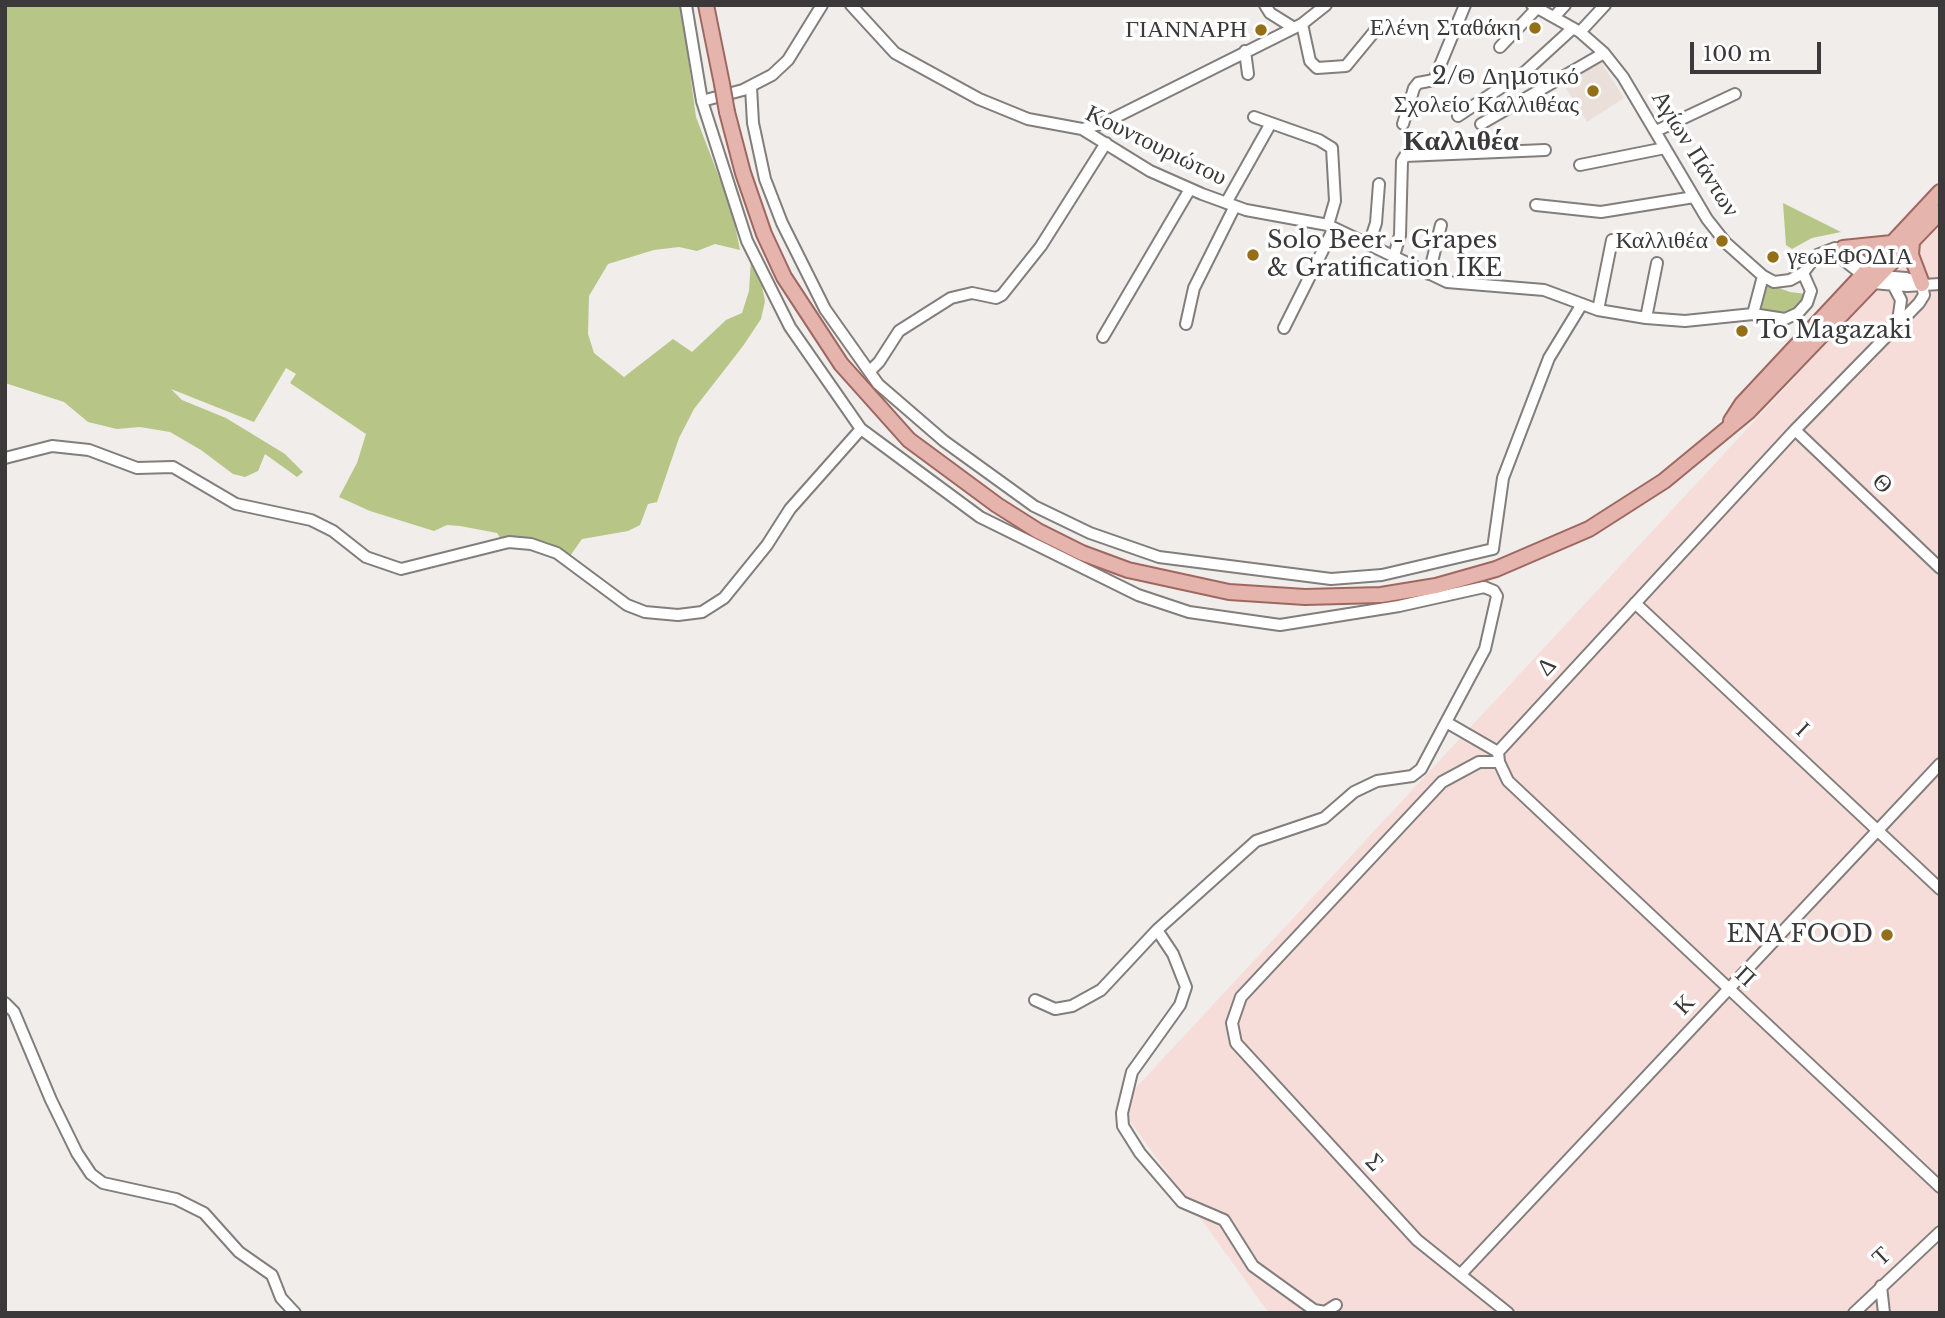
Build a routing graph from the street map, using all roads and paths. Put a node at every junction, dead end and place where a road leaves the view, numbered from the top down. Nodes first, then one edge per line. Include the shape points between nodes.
1 (686, 5) edge
2 (706, 5) edge
3 (822, 5) edge
4 (851, 5) edge
5 (1265, 5) edge
6 (1326, 5) edge
7 (1465, 5) edge
8 (1565, 5) edge
9 (1605, 5) edge
10 (1534, 6) edge
11 (1554, 17) junction
12 (1298, 26) junction
13 (1577, 30) junction
14 (1374, 32) dead end
15 (1500, 47) dead end
16 (1245, 51) junction
17 (1604, 53) junction
18 (1248, 74) dead end
19 (751, 87) junction
20 (1735, 94) dead end
21 (702, 101) junction
22 (1458, 116) dead end
23 (1254, 117) dead end
24 (1271, 123) junction
25 (1403, 124) dead end
26 (1481, 124) dead end
27 (1082, 129) junction
28 (1656, 131) junction
29 (1106, 144) junction
30 (1665, 148) junction
31 (1545, 150) dead end
32 (1580, 164) dead end
33 (1379, 184) dead end
34 (1190, 189) junction
35 (1940, 192) edge
36 (1695, 197) junction
37 (1230, 204) junction
38 (1536, 205) dead end
39 (1940, 212) edge
40 (1441, 225) dead end
41 (1331, 227) junction
42 (1612, 240) dead end
43 (1912, 242) junction
44 (1892, 243) junction
45 (1369, 244) junction
46 (1836, 249) junction
47 (1394, 256) junction
48 (1657, 263) dead end
49 (1803, 273) junction
50 (1429, 274) junction
51 (1763, 276) junction
52 (1876, 277) junction
53 (1922, 284) junction
54 (1940, 284) edge
55 (1582, 304) junction
56 (1598, 310) junction
57 (1753, 314) junction
58 (1646, 318) junction
59 (1186, 324) dead end
60 (1897, 324) junction
61 (1283, 328) dead end
62 (1103, 337) dead end
63 (870, 371) junction
64 (861, 429) junction
65 (1795, 430) junction
66 (5, 458) edge
67 (1940, 568) edge
68 (1635, 603) junction
69 (1446, 722) junction
70 (1498, 757) junction
71 (1940, 764) edge
72 (1877, 830) junction
73 (1940, 889) edge
74 (1157, 930) junction
75 (1728, 990) junction
76 (1035, 1000) dead end
77 (5, 1003) edge
78 (1940, 1188) edge
79 (1940, 1232) edge
80 (1461, 1274) junction
81 (1881, 1286) junction
82 (1336, 1305) dead end
83 (295, 1313) edge
84 (1508, 1313) edge
85 (1854, 1313) edge
86 (1884, 1313) edge

1 - 21 street
2 - 52 main road, bridge via 743,173 784,277 809,320 876,406 909,440 1049,537 1128,570 1228,592 1305,597 1381,595 1496,569 1588,529 1664,481 1727,427 1742,404
3 - 19 street via 788,60
4 - 27 street, Κουντουριώτου via 895,53 918,66 1010,113
5 - 12 street via 1270,13
6 - 12 street
7 - 25 street via 1434,80 1413,88
8 - 11 street
9 - 13 street
10 - 11 street, Αγίων Πάντων
10 - 15 street
11 - 13 street, Αγίων Πάντων
12 - 14 street via 1317,68 1346,66
12 - 16 street
13 - 17 street, Αγίων Πάντων
13 - 22 street
16 - 18 street
16 - 27 street via 1104,123
17 - 26 street
17 - 28 street, Αγίων Πάντων
19 - 21 street
19 - 63 street via 760,155 782,223 825,309
20 - 28 street
21 - 64 street via 743,230 764,278 790,327
23 - 24 street
24 - 37 street
24 - 41 street via 1332,148 1335,201
27 - 29 street, Κουντουριώτου
28 - 30 street, Αγίων Πάντων
29 - 34 street, Κουντουριώτου
29 - 63 street via 1003,296 972,293 951,298 899,331
30 - 32 street
30 - 36 street, Αγίων Πάντων
31 - 47 street via 1405,156 1400,235
33 - 45 street
34 - 37 street, Κουντουριώτου
34 - 62 street
35 - 44 main road
36 - 38 street via 1601,212
36 - 51 street, Αγίων Πάντων via 1726,243
37 - 41 street, Κουντουριώτου
37 - 59 street via 1194,288
39 - 43 main road
40 - 50 street
41 - 45 street, Κουντουριώτου
41 - 61 street
42 - 56 street
43 - 52 main road
43 - 53 main road via 1911,255
44 - 46 main road
44 - 52 main road
45 - 47 street, Κουντουριώτου
46 - 49 street via 1817,255
46 - 52 street
47 - 50 street, Κουντουριώτου
48 - 58 street
49 - 51 street via 1782,283
49 - 57 street, Κουντουριώτου via 1811,291 1798,313 1785,319
50 - 55 street, Κουντουριώτου via 1447,282 1544,290
51 - 57 street
52 - 53 street via 1906,278
52 - 60 street via 1901,300
53 - 54 street
53 - 60 street, Δ via 1924,295
55 - 56 street, Κουντουριώτου
55 - 63 street via 1549,358 1503,478 1493,549 1382,575 1331,579 1160,557 1090,533 1010,491 886,393
56 - 58 street, Κουντουριώτου
57 - 58 street, Κουντουριώτου via 1685,321
60 - 65 street, Δ
64 - 66 street via 790,509 724,598 702,612 678,615 645,612 628,605 557,553 530,544 509,542 401,569 366,557 311,520 236,504 173,467 137,468 89,450 51,446
64 - 69 street via 980,517 1138,596 1189,612 1280,625 1399,607 1484,587 1494,591 1497,596 1485,649
65 - 67 street, Θ
65 - 68 street, Δ
68 - 70 street, Δ
68 - 72 street, Ι
69 - 70 street
69 - 74 street via 1417,773 1377,780 1354,792 1324,818 1256,841
70 - 75 street, Π via 1508,781
70 - 80 street, Σ via 1442,782 1241,997 1231,1023 1236,1043 1417,1240
71 - 72 street, Κ
72 - 73 street, Ι
72 - 75 street, Κ
74 - 76 street via 1116,978 1084,1001 1055,1009
74 - 82 street via 1186,987 1180,1005 1132,1072 1123,1126 1182,1202 1224,1220 1253,1266 1314,1310 1325,1312
75 - 78 street, Π
75 - 80 street, Κ
77 - 83 street via 14,1012 61,1121 91,1174 103,1183 176,1199 204,1213 239,1252 272,1275 281,1298
79 - 81 street, Τ
80 - 84 street, Σ
81 - 85 street, Τ
81 - 86 street

